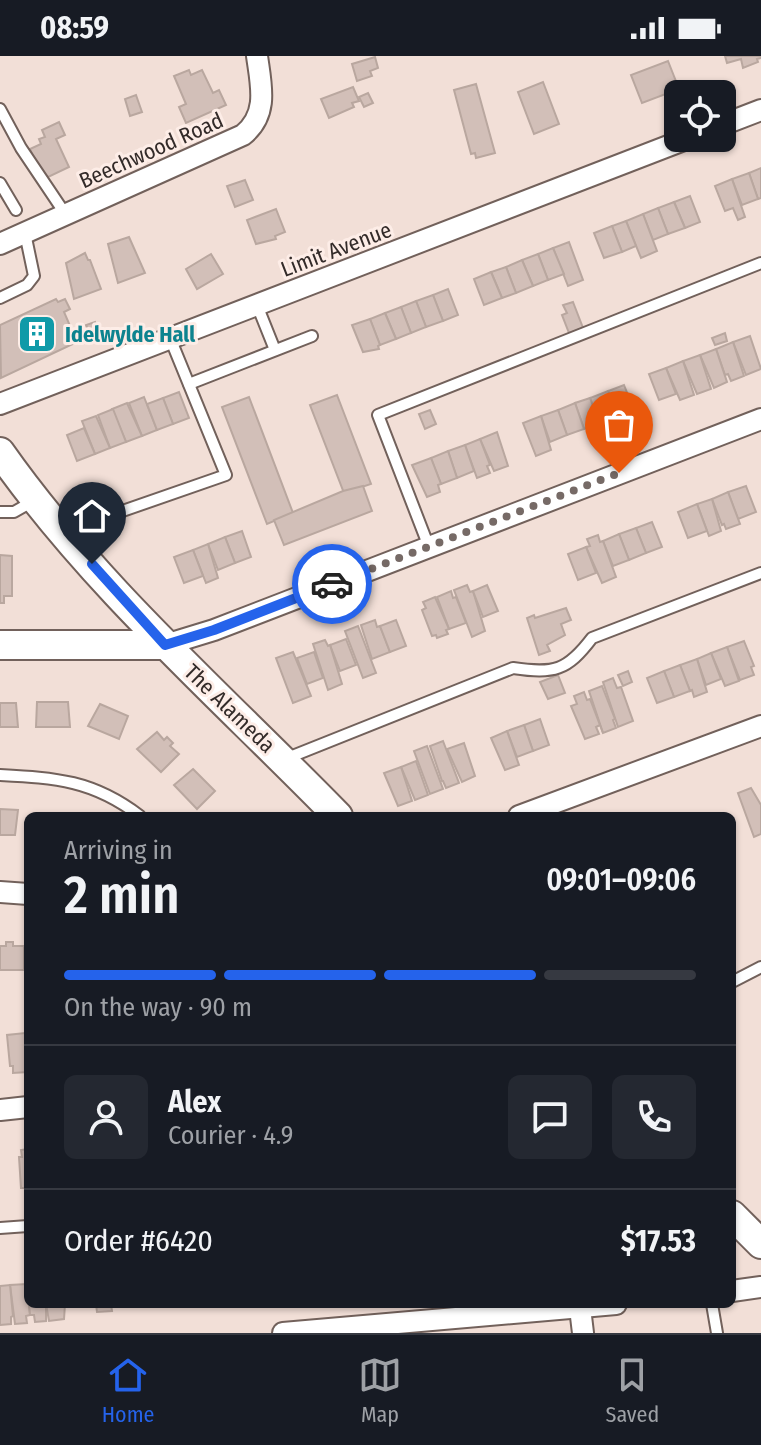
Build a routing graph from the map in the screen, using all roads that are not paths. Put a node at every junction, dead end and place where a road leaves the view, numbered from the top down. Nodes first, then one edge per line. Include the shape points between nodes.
1 (257, 56) edge
2 (0, 109) edge
3 (761, 110) edge
4 (736, 120) edge
5 (664, 148) edge
6 (0, 183) edge
7 (16, 210) dead end
8 (66, 215) junction
9 (25, 233) junction
10 (0, 244) edge
11 (761, 263) edge
12 (0, 298) edge
13 (257, 305) junction
14 (312, 336) dead end
15 (170, 338) junction
16 (275, 350) junction
17 (189, 384) junction
18 (0, 404) edge
19 (761, 419) edge
20 (0, 452) edge
21 (36, 500) junction
22 (0, 512) edge
23 (63, 531) junction
24 (429, 547) junction
25 (761, 573) edge
26 (0, 645) edge
27 (165, 645) junction
28 (761, 726) edge
29 (283, 760) junction
30 (0, 775) edge
31 (134, 812) edge
32 (334, 812) edge
33 (548, 812) edge
34 (0, 892) edge
35 (24, 894) edge
36 (761, 967) edge
37 (736, 980) edge
38 (24, 1107) edge
39 (0, 1110) edge
40 (24, 1226) edge
41 (0, 1228) edge
42 (761, 1287) edge
43 (736, 1290) edge
44 (580, 1308) joint
45 (713, 1308) edge
46 (388, 1313) edge
47 (441, 1326) edge
48 (293, 1332) edge
49 (583, 1333) edge
50 (717, 1333) edge

1 - 8 street, Beechwood Road via 262,103 249,131
2 - 8 lane
3 - 4 street
5 - 13 street, Limit Avenue
6 - 7 lane
8 - 9 street, Beechwood Road
9 - 10 street, Beechwood Road
9 - 12 lane via 34,276
11 - 24 lane via 378,415
13 - 15 street, Limit Avenue
13 - 16 lane
14 - 16 lane
15 - 17 lane
15 - 18 street, Limit Avenue
16 - 17 lane
17 - 23 lane via 226,475
19 - 24 street
20 - 21 street, The Alameda
21 - 22 lane via 14,512
21 - 23 street, The Alameda
23 - 27 street, The Alameda
24 - 27 street
25 - 29 lane via 592,638 575,660 542,672 513,668
26 - 27 street
27 - 29 street, The Alameda
28 - 33 street
29 - 32 street, The Alameda
30 - 31 lane via 82,783
34 - 35 street
36 - 37 lane
38 - 39 street
40 - 41 lane
42 - 43 street
44 - 47 street
44 - 49 street
45 - 50 lane
46 - 47 street
46 - 48 street

